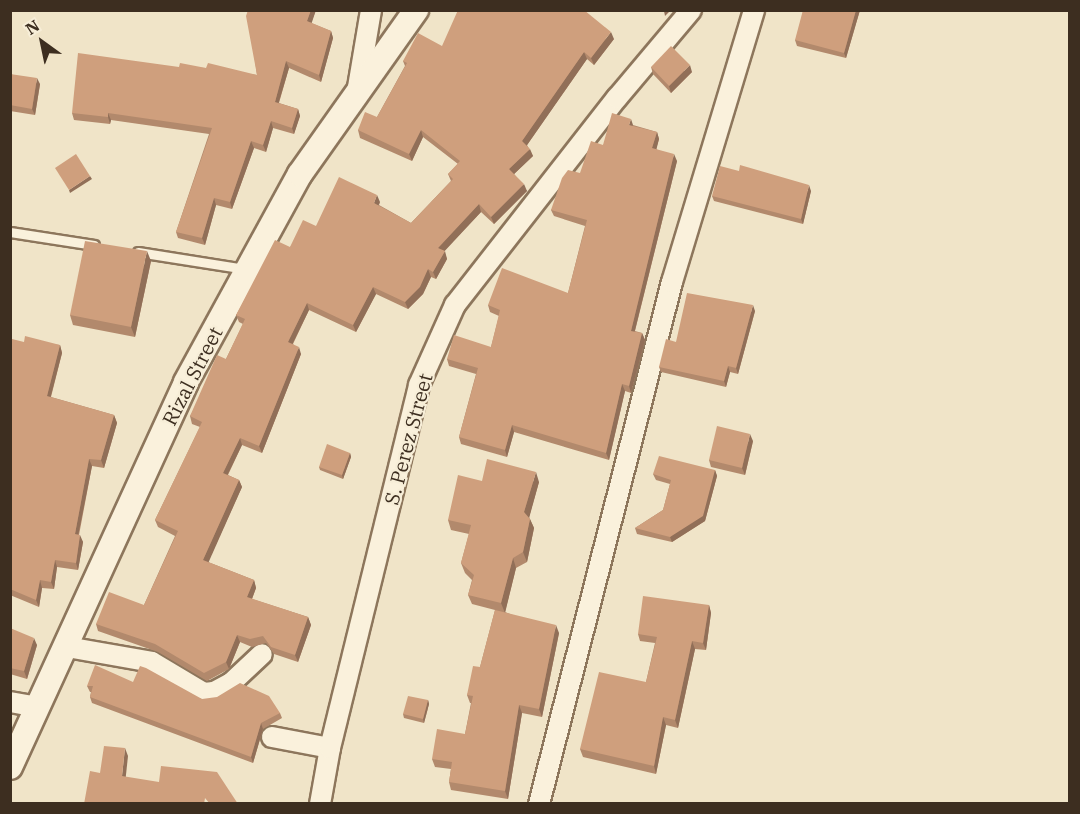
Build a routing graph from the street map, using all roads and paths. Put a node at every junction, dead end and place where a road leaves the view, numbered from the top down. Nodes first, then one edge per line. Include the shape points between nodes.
1 (371, 10) edge
2 (416, 10) edge
3 (691, 10) edge
4 (754, 10) edge
5 (356, 95) junction
6 (10, 232) edge
7 (102, 246) edge
8 (124, 249) edge
9 (248, 269) junction
10 (67, 647) junction
11 (262, 654) dead end
12 (10, 702) edge
13 (39, 707) junction
14 (272, 737) dead end
15 (330, 748) junction
16 (10, 767) edge
17 (320, 804) edge
18 (539, 804) edge

1 - 5 street
2 - 5 street, Rizal Street
3 - 15 street, S. Perez Street via 455,305 419,385
4 - 18 street via 672,282
5 - 9 street, Rizal Street via 300,174
6 - 7 lane
8 - 9 lane
9 - 10 street, Rizal Street via 186,382
10 - 11 street via 152,662 204,693 231,683
10 - 13 street, Rizal Street
12 - 13 street
13 - 16 street, Rizal Street
14 - 15 street
15 - 17 street, S. Perez Street

